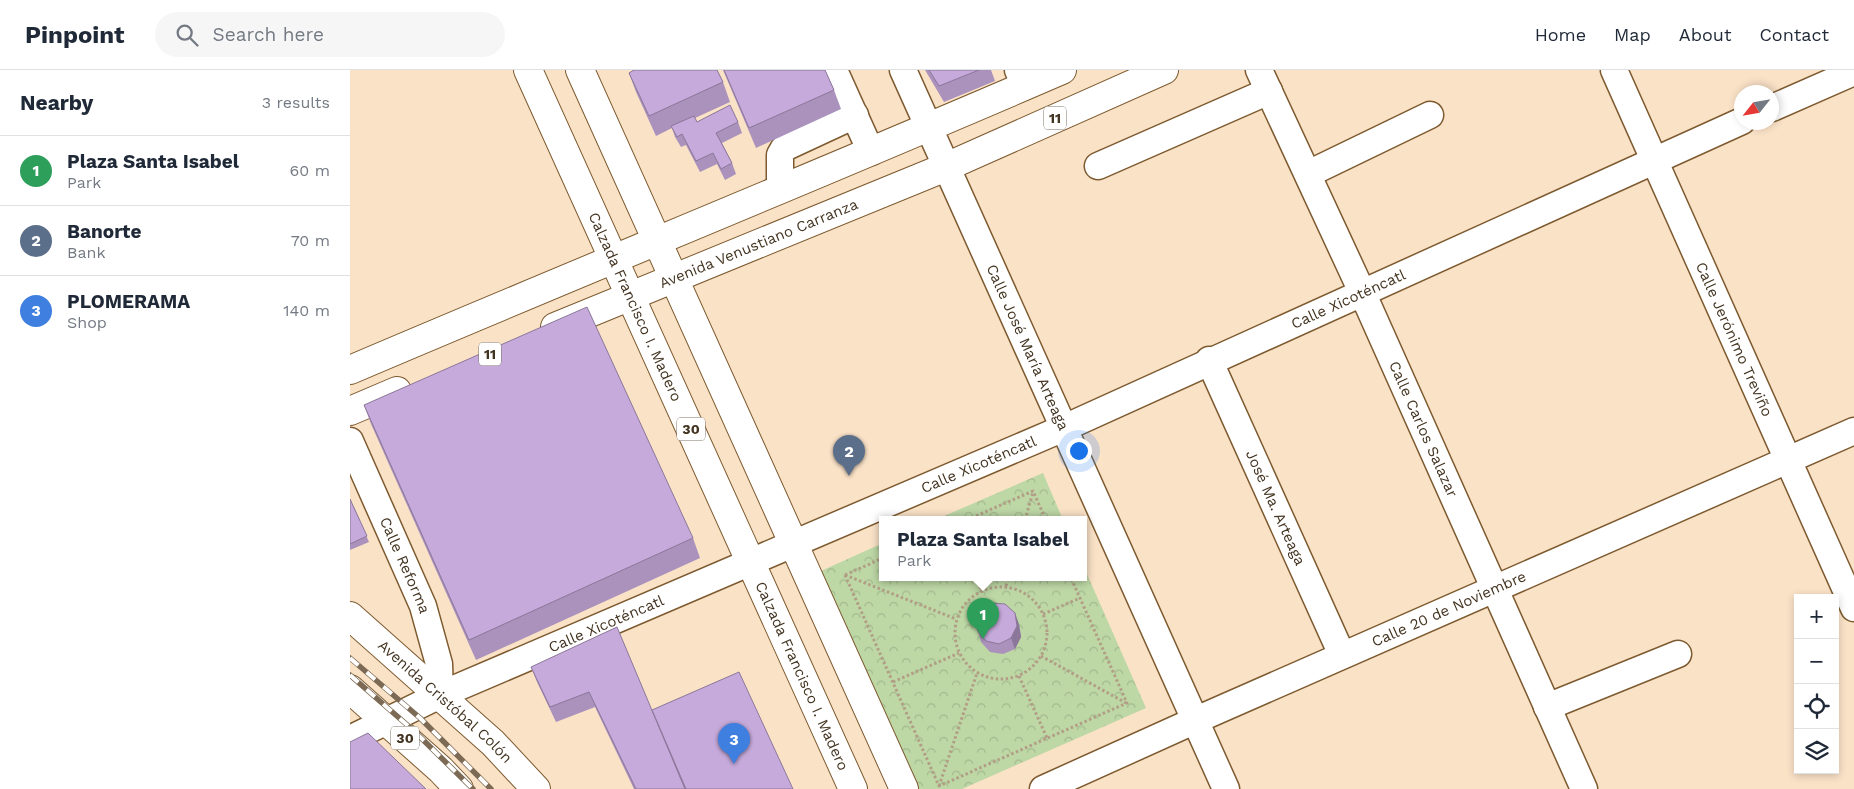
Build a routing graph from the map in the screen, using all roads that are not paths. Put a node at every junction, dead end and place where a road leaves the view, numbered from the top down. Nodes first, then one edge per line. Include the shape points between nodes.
1 (528, 70) edge
2 (580, 70) edge
3 (834, 70) edge
4 (903, 70) edge
5 (1062, 70) edge
6 (1164, 70) edge
7 (1614, 70) edge
8 (1854, 72) edge
9 (1021, 78) edge
10 (1264, 80) edge
11 (1779, 105) edge
12 (855, 115) junction
13 (1430, 115) dead end
14 (1734, 125) edge
15 (930, 128) junction
16 (871, 152) junction
17 (1654, 160) junction
18 (946, 166) junction
19 (1098, 166) dead end
20 (1308, 174) junction
21 (780, 189) junction
22 (657, 240) junction
23 (613, 258) junction
24 (674, 279) junction
25 (1362, 292) junction
26 (630, 297) junction
27 (531, 337) edge
28 (1209, 360) junction
29 (350, 370) edge
30 (422, 381) edge
31 (350, 410) edge
32 (1064, 428) junction
33 (1854, 431) edge
34 (350, 441) edge
35 (1788, 460) junction
36 (794, 544) junction
37 (751, 563) junction
38 (1495, 589) junction
39 (1854, 608) edge
40 (350, 616) edge
41 (1678, 654) dead end
42 (1342, 656) junction
43 (350, 689) edge
44 (440, 695) junction
45 (1547, 707) junction
46 (1196, 720) junction
47 (387, 721) junction
48 (350, 740) edge
49 (459, 789) edge
50 (536, 789) edge
51 (853, 789) edge
52 (904, 789) edge
53 (1043, 789) edge
54 (1226, 789) edge
55 (1584, 789) edge

1 - 23 main road, Calzada Francisco I. Madero / 30
2 - 22 main road
3 - 12 street
4 - 15 street, Calle José María Arteaga
5 - 9 main road
6 - 18 main road, Avenida Venustiano Carranza / 11
7 - 17 street, Calle Jerónimo Treviño
8 - 11 street
9 - 15 main road
10 - 19 street
10 - 20 street, Calle Carlos Salazar
12 - 16 street
12 - 21 street via 784,148 780,156
13 - 20 street
14 - 17 street, Calle Xicoténcatl
15 - 16 main road
15 - 18 street, Calle José María Arteaga
16 - 21 main road
17 - 25 street, Calle Xicoténcatl
17 - 35 street, Calle Jerónimo Treviño
18 - 24 main road, Avenida Venustiano Carranza / 11
18 - 32 street, Calle José María Arteaga
20 - 25 street, Calle Carlos Salazar
21 - 22 main road
22 - 23 main road
22 - 24 main road
23 - 26 main road, Calzada Francisco I. Madero / 30
23 - 29 main road
24 - 26 main road, Avenida Venustiano Carranza / 11
24 - 36 main road
25 - 28 street, Calle Xicoténcatl
25 - 38 street, Calle Carlos Salazar
26 - 27 main road, Avenida Venustiano Carranza / 11
26 - 37 main road, Calzada Francisco I. Madero / 30
28 - 32 street, Calle Xicoténcatl
28 - 42 street, José Ma. Arteaga
30 - 31 main road
32 - 36 street, Calle Xicoténcatl
32 - 46 street, Calle José María Arteaga
33 - 35 street, Calle 20 de Noviembre
34 - 44 street, Calle Reforma via 424,606 439,664
35 - 38 street, Calle 20 de Noviembre
35 - 39 street, Calle Jerónimo Treviño
36 - 37 street, Calle Xicoténcatl
36 - 52 main road
37 - 44 street, Calle Xicoténcatl
37 - 51 main road, Calzada Francisco I. Madero / 30
38 - 42 street, Calle 20 de Noviembre
38 - 45 street, Calle Carlos Salazar
40 - 44 main road, Avenida Cristóbal Colón
41 - 45 street
42 - 46 street, Calle 20 de Noviembre
43 - 47 main road, 30
44 - 47 street, Calle Xicoténcatl
44 - 50 main road, Avenida Cristóbal Colón via 493,743
45 - 55 street, Calle Carlos Salazar
46 - 53 street, Calle 20 de Noviembre
46 - 54 street, Calle José María Arteaga
47 - 48 street, Calle Xicoténcatl
47 - 49 main road, 30

